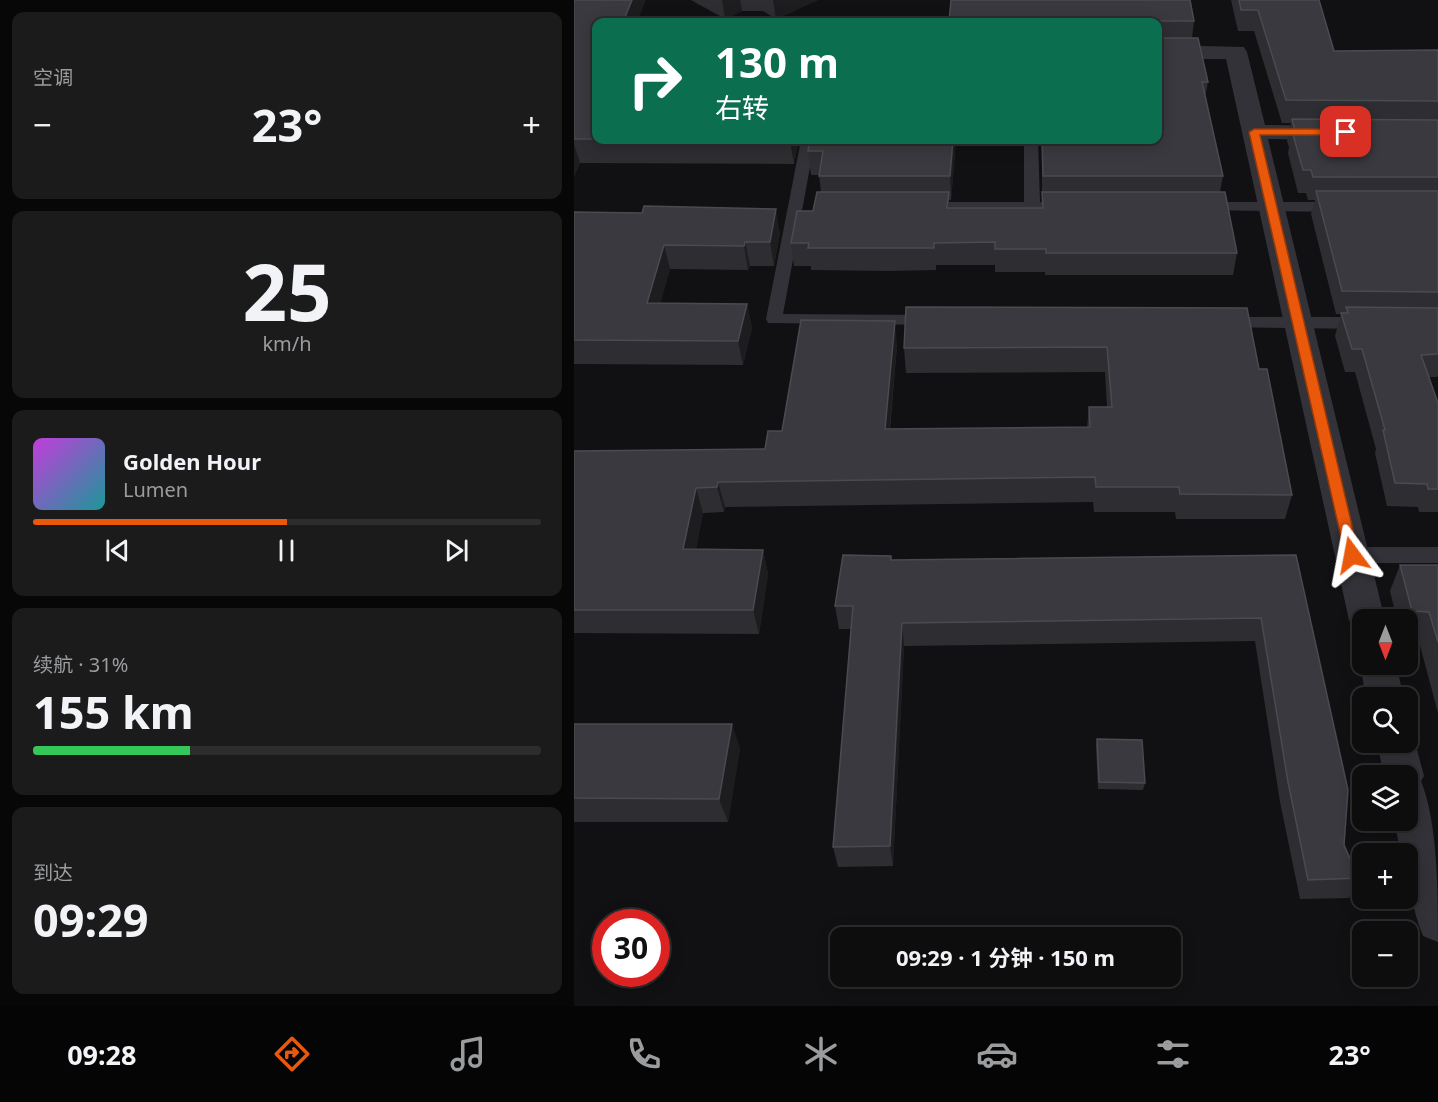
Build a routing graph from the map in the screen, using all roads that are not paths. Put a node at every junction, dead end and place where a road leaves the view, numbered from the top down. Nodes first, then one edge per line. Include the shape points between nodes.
1 (1162, 52) edge
2 (1254, 132) junction
3 (1357, 133) edge
4 (808, 144) edge
5 (1031, 144) edge
6 (914, 207) edge
7 (1032, 207) junction
8 (1080, 207) edge
9 (1188, 207) edge
10 (1271, 207) junction
11 (1354, 207) edge
12 (952, 321) edge
13 (1203, 322) edge
14 (1298, 323) junction
15 (1379, 323) edge
16 (1352, 555) junction
17 (1438, 555) edge
18 (1364, 609) edge
19 (1417, 831) edge
20 (1438, 921) edge

1 - 2 street via 1236,52
2 - 3 street
2 - 10 street
4 - 12 lane via 801,207 774,320
5 - 7 lane
6 - 7 lane
7 - 8 lane
9 - 10 lane
10 - 11 lane
10 - 14 street
13 - 14 lane
14 - 15 lane
14 - 16 street
16 - 17 lane
16 - 18 street
19 - 20 street

